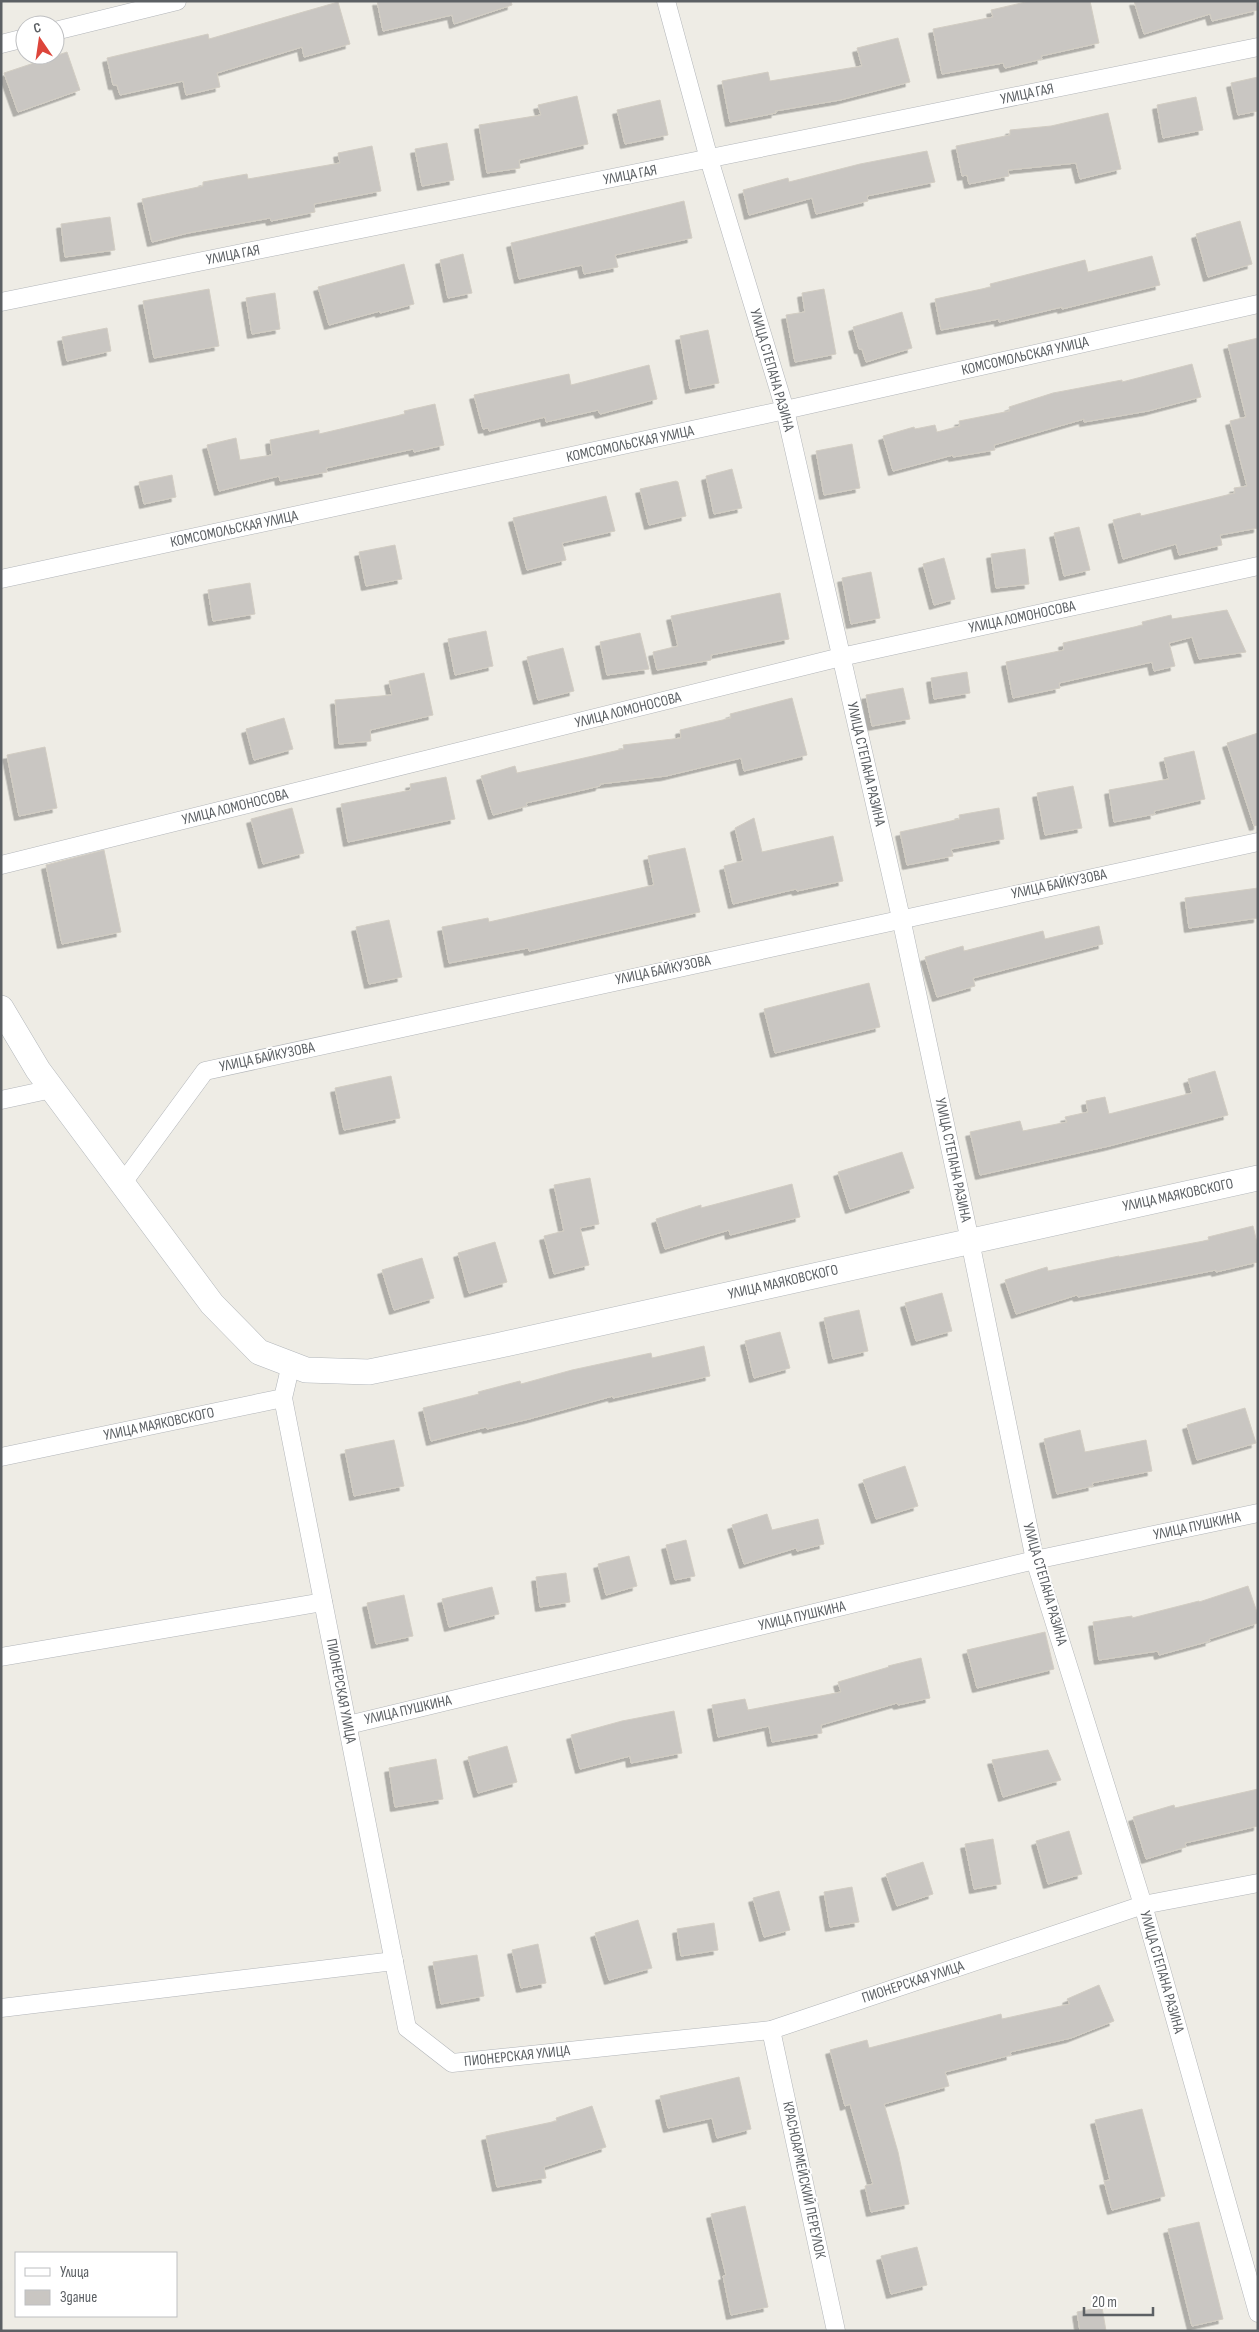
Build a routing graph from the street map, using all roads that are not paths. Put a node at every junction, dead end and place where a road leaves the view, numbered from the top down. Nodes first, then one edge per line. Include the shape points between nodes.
1 (176, 1) edge
2 (666, 1) edge
3 (65, 29) edge
4 (15, 40) edge
5 (1, 44) edge
6 (1258, 47) edge
7 (709, 159) junction
8 (1, 302) edge
9 (1258, 304) edge
10 (785, 410) junction
11 (1258, 566) edge
12 (1, 579) edge
13 (841, 657) junction
14 (1258, 842) edge
15 (1, 865) edge
16 (901, 918) junction
17 (1, 1008) edge
18 (52, 1089) junction
19 (1, 1100) edge
20 (1258, 1178) edge
21 (122, 1184) junction
22 (970, 1240) junction
23 (298, 1367) junction
24 (282, 1398) junction
25 (1, 1457) edge
26 (1258, 1513) edge
27 (1035, 1560) junction
28 (323, 1602) junction
29 (1, 1658) edge
30 (348, 1724) junction
31 (1258, 1883) edge
32 (1143, 1905) junction
33 (394, 1961) junction
34 (1, 2008) edge
35 (771, 2030) junction
36 (1258, 2313) edge
37 (836, 2331) edge

1 - 3 street
2 - 7 street, УЛИЦА СТЕПАНА РАЗИНА
4 - 5 street
6 - 7 street, УЛИЦА ГАЯ
7 - 8 street, УЛИЦА ГАЯ
7 - 10 street, УЛИЦА СТЕПАНА РАЗИНА
9 - 10 street, КОМСОМОЛЬСКАЯ УЛИЦА
10 - 12 street, КОМСОМОЛЬСКАЯ УЛИЦА
10 - 13 street, УЛИЦА СТЕПАНА РАЗИНА
11 - 13 street, УЛИЦА ЛОМОНОСОВА
13 - 15 street, УЛИЦА ЛОМОНОСОВА
13 - 16 street, УЛИЦА СТЕПАНА РАЗИНА
14 - 16 street, УЛИЦА БАЙКУЗОВА
16 - 21 street, УЛИЦА БАЙКУЗОВА via 205,1071
16 - 22 street, УЛИЦА СТЕПАНА РАЗИНА
17 - 18 street, УЛИЦА МАЯКОВСКОГО
18 - 19 street
18 - 21 street, УЛИЦА МАЯКОВСКОГО
20 - 22 street, УЛИЦА МАЯКОВСКОГО
21 - 23 street, УЛИЦА МАЯКОВСКОГО via 212,1304 259,1352
22 - 23 street, УЛИЦА МАЯКОВСКОГО via 369,1372
22 - 27 street, УЛИЦА СТЕПАНА РАЗИНА
23 - 24 street
24 - 25 street, УЛИЦА МАЯКОВСКОГО
24 - 28 street, ПИОНЕРСКАЯ УЛИЦА
26 - 27 street, УЛИЦА ПУШКИНА
27 - 30 street, УЛИЦА ПУШКИНА
27 - 32 street, УЛИЦА СТЕПАНА РАЗИНА
28 - 29 street
28 - 30 street, ПИОНЕРСКАЯ УЛИЦА
30 - 33 street, ПИОНЕРСКАЯ УЛИЦА
31 - 32 street, ПИОНЕРСКАЯ УЛИЦА
32 - 35 street, ПИОНЕРСКАЯ УЛИЦА
32 - 36 street, УЛИЦА СТЕПАНА РАЗИНА
33 - 34 street
33 - 35 street, ПИОНЕРСКАЯ УЛИЦА via 407,2028 452,2063
35 - 37 street, КРАСНОАРМЕЙСКИЙ ПЕРЕУЛОК

